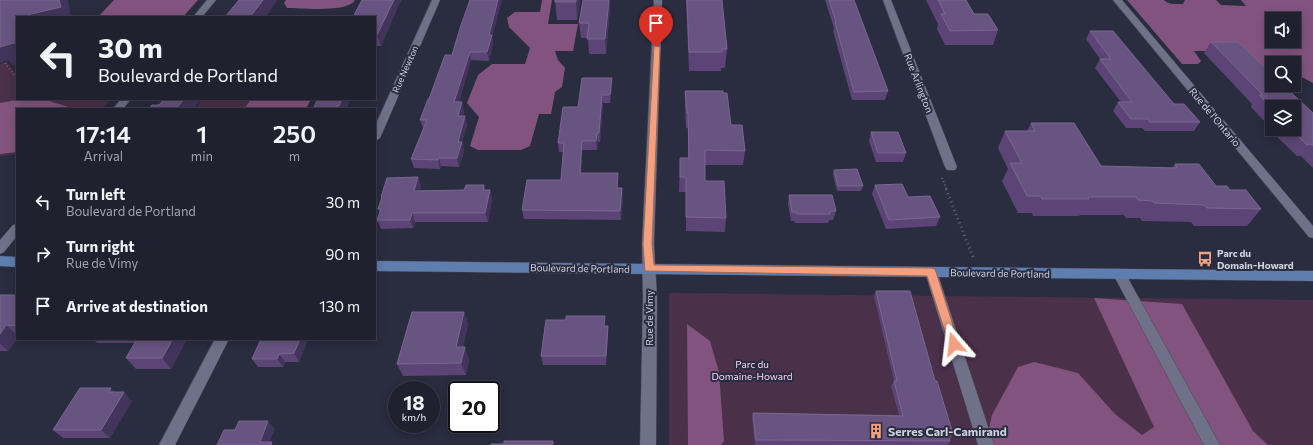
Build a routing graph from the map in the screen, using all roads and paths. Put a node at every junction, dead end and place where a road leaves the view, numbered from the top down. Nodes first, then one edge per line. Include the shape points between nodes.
1 (212, 0) edge
2 (436, 0) edge
3 (658, 0) edge
4 (887, 0) edge
5 (1118, 0) edge
6 (198, 16) edge
7 (4, 62) edge
8 (16, 78) edge
9 (125, 100) edge
10 (119, 108) edge
11 (16, 118) edge
12 (376, 136) edge
13 (1, 137) edge
14 (0, 141) edge
15 (951, 167) joint
16 (16, 229) edge
17 (1313, 234) edge
18 (0, 249) edge
19 (0, 261) edge
20 (16, 262) edge
21 (376, 266) edge
22 (649, 269) junction
23 (931, 272) junction
24 (979, 272) junction
25 (1119, 274) junction
26 (1313, 276) edge
27 (221, 340) edge
28 (167, 445) edge
29 (648, 445) edge
30 (986, 445) edge
31 (1212, 445) edge

1 - 6 street
2 - 12 street, Rue Newton
3 - 22 street, Rue de Vimy
4 - 15 street, Rue Arlington
5 - 17 street, Rue de l'Ontario
7 - 8 path
9 - 10 street
11 - 13 path
13 - 14 path
15 - 24 path via 938,168
16 - 18 street
19 - 20 main road
21 - 22 main road, Boulevard de Portland
22 - 23 main road, Boulevard de Portland
22 - 29 street, Rue de Vimy
23 - 24 main road, Boulevard de Portland
23 - 30 street
24 - 25 main road, Boulevard de Portland
25 - 26 main road, Boulevard de Portland
25 - 31 street
27 - 28 street

